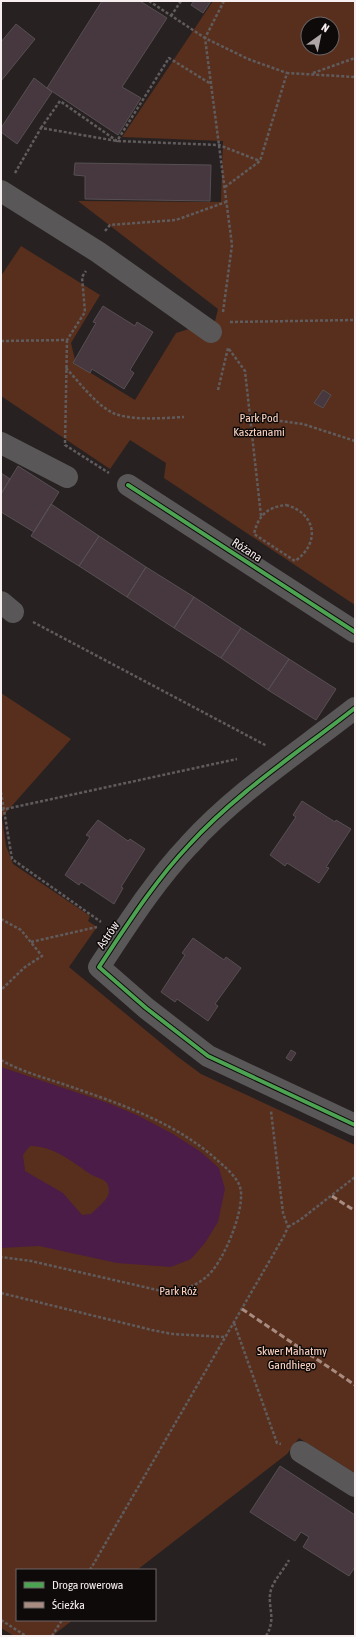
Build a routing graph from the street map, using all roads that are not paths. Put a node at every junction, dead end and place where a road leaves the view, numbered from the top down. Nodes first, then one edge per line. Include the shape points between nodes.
1 (2, 191) edge
2 (222, 332) road end
3 (1, 443) edge
4 (67, 477) dead end
5 (128, 485) road end
6 (355, 632) edge
7 (355, 708) edge
8 (355, 1125) edge
9 (301, 1452) road end
10 (355, 1486) edge

1 - 2 street
3 - 4 street
5 - 6 street, Różana
7 - 8 street, Astrów via 230,804 189,845 149,892 99,967 146,1008 208,1056
9 - 10 street

